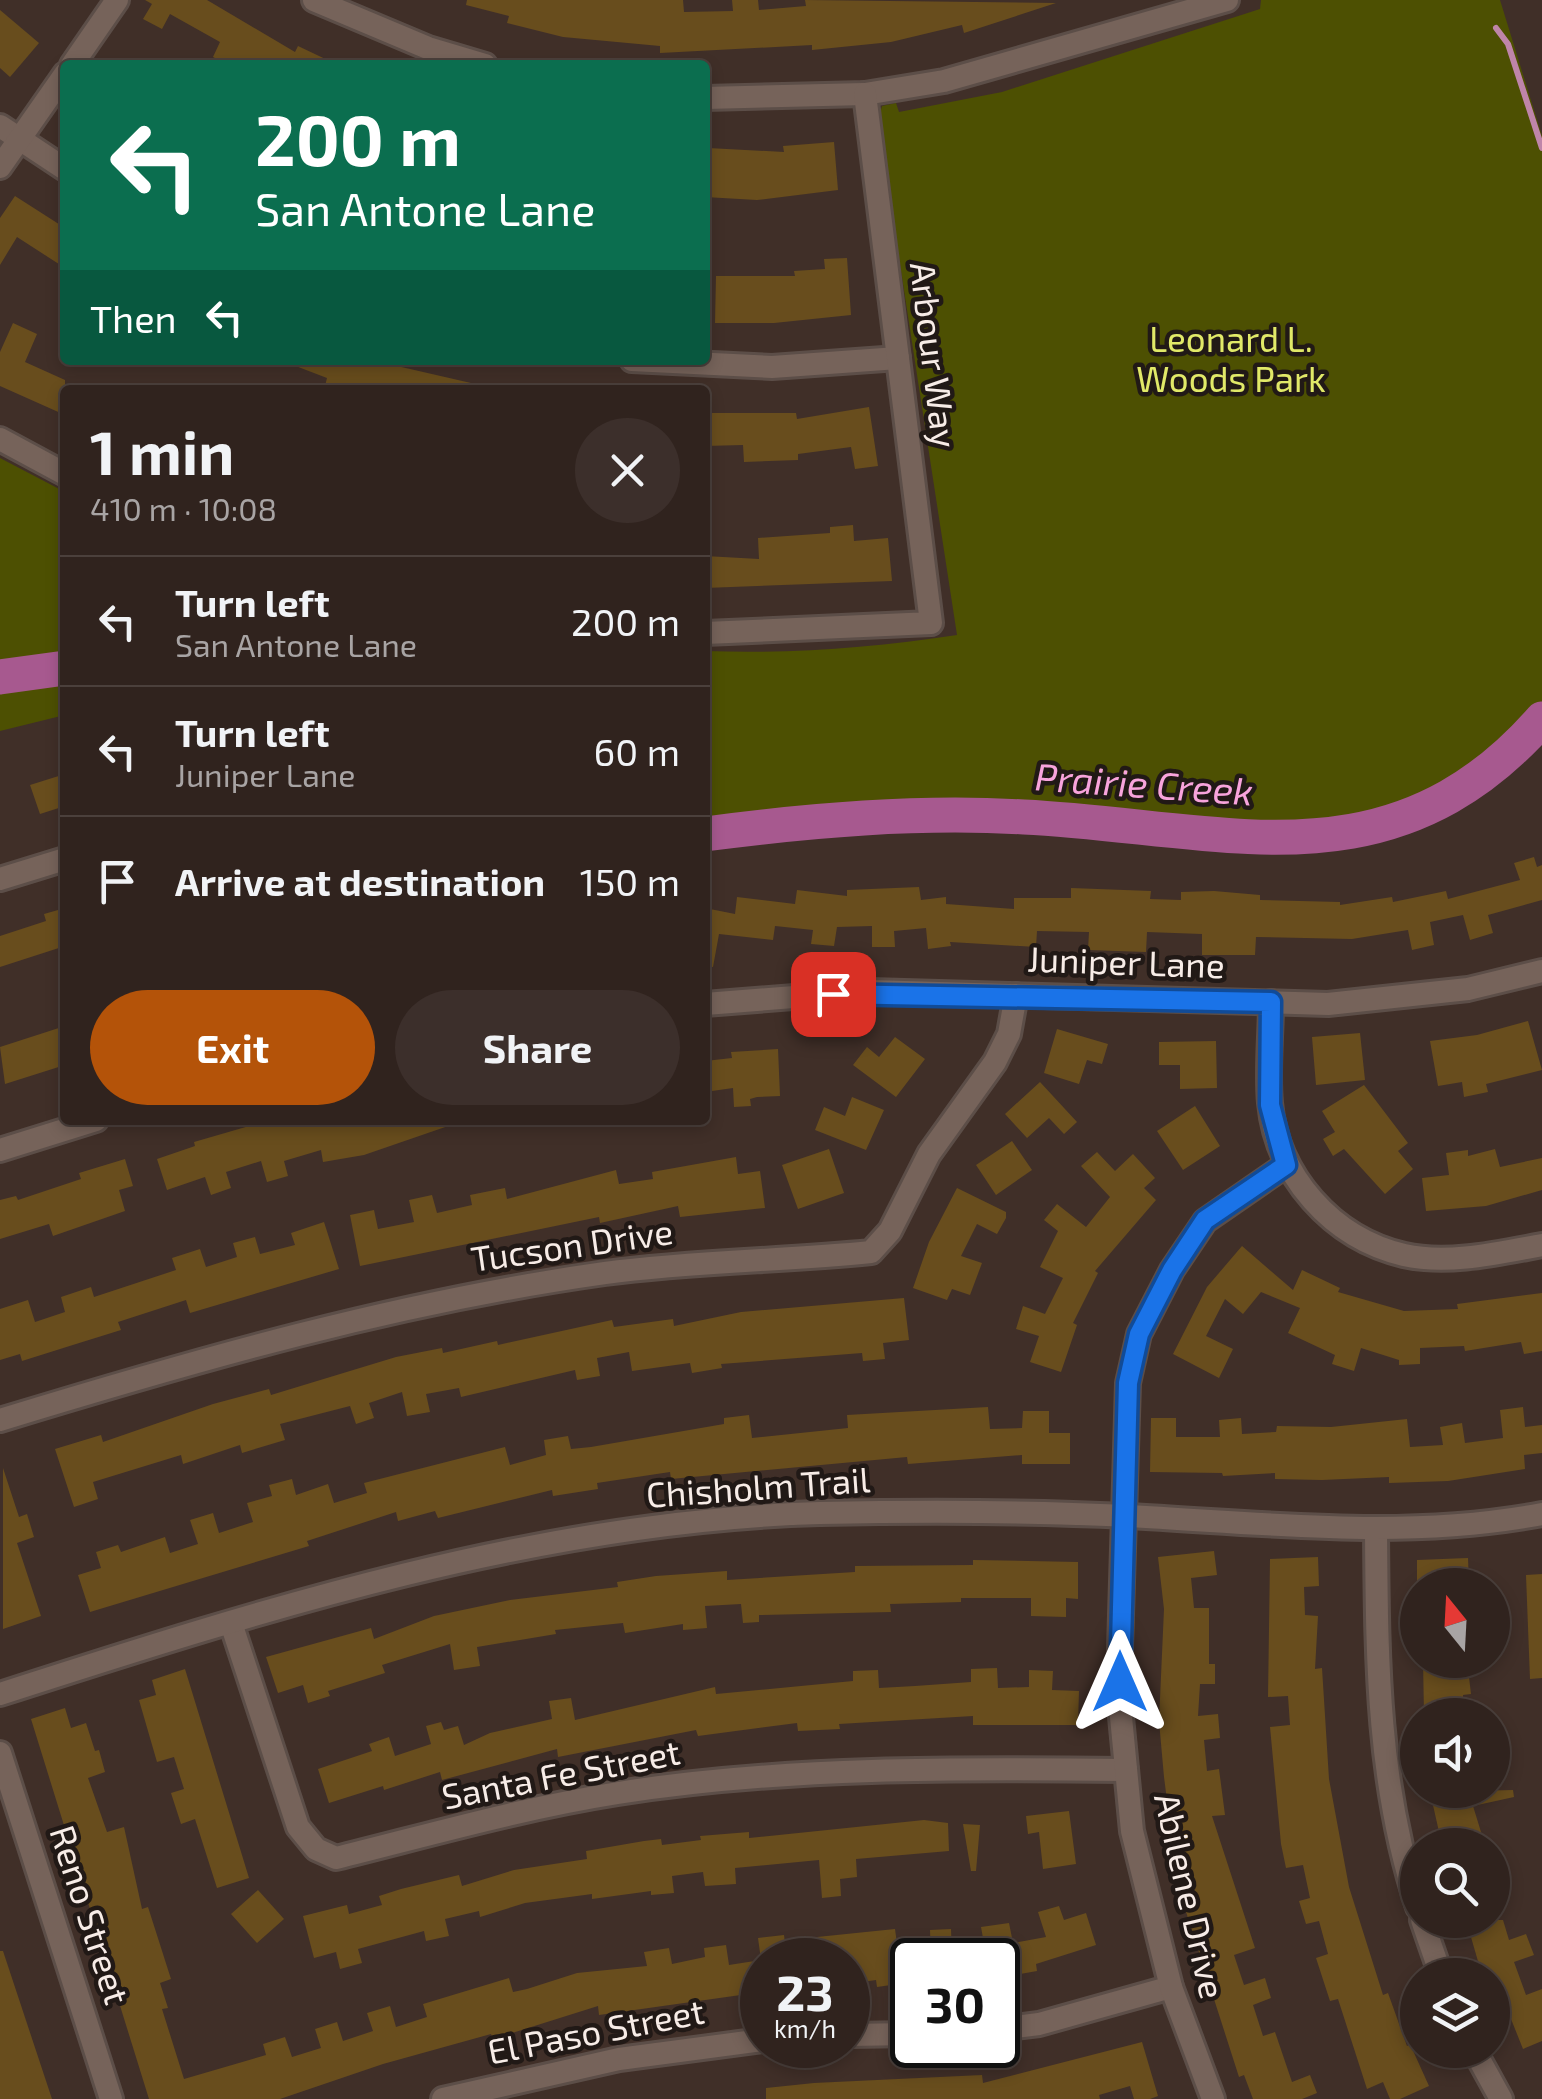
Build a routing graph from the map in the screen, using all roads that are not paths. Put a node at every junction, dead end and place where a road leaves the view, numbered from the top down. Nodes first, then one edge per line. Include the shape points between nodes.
1 (117, 0) edge
2 (314, 0) edge
3 (1227, 0) edge
4 (75, 60) edge
5 (471, 60) edge
6 (60, 81) edge
7 (865, 94) junction
8 (710, 98) edge
9 (0, 126) edge
10 (19, 141) junction
11 (0, 167) edge
12 (60, 167) edge
13 (898, 358) junction
14 (710, 364) edge
15 (0, 439) edge
16 (60, 471) edge
17 (710, 633) edge
18 (60, 860) edge
19 (0, 879) edge
20 (1542, 971) edge
21 (1016, 994) junction
22 (1271, 1002) junction
23 (710, 1004) edge
24 (80, 1125) edge
25 (0, 1150) edge
26 (1286, 1165) junction
27 (1542, 1245) edge
28 (0, 1420) edge
29 (1542, 1514) edge
30 (1122, 1516) junction
31 (1376, 1530) junction
32 (231, 1623) junction
33 (0, 1694) edge
34 (0, 1753) edge
35 (1126, 1770) junction
36 (1400, 1841) edge
37 (1172, 1987) junction
38 (1020, 2027) edge
39 (740, 2043) edge
40 (1484, 2068) edge
41 (111, 2099) edge
42 (443, 2099) edge
43 (1214, 2099) edge
44 (1501, 2099) edge

1 - 4 street
2 - 5 street
3 - 7 street via 944,81
6 - 10 street
7 - 8 street
7 - 13 street, Arbour Way
9 - 10 street
10 - 11 street
10 - 12 street
13 - 14 street via 772,367
13 - 17 street, Arbour Way via 931,624
15 - 16 street
18 - 19 street
20 - 22 street, Juniper Lane via 1405,998
21 - 22 street, Juniper Lane
21 - 23 street, Juniper Lane via 870,991
21 - 28 street, Tucson Drive via 1009,1034 995,1062 871,1252 697,1263 474,1294 228,1351
22 - 26 street via 1270,1105
24 - 25 street
26 - 27 street via 1333,1220 1405,1256 1448,1258
26 - 30 street, Abilene Drive via 1205,1220 1139,1334 1128,1383
29 - 31 street, Chisholm Trail via 1476,1526
30 - 31 street, Chisholm Trail
30 - 32 street, Chisholm Trail via 816,1513 711,1521 448,1566
30 - 35 street, Abilene Drive
31 - 36 street via 1380,1741
32 - 33 street, Chisholm Trail
32 - 35 street, Santa Fe Street via 298,1827 316,1849 336,1858 554,1804 686,1785 976,1768
34 - 41 street, Reno Street
35 - 37 street, Abilene Drive via 1132,1832
37 - 38 street
37 - 43 street, Abilene Drive
39 - 42 street, El Paso Street via 620,2058
40 - 44 street

